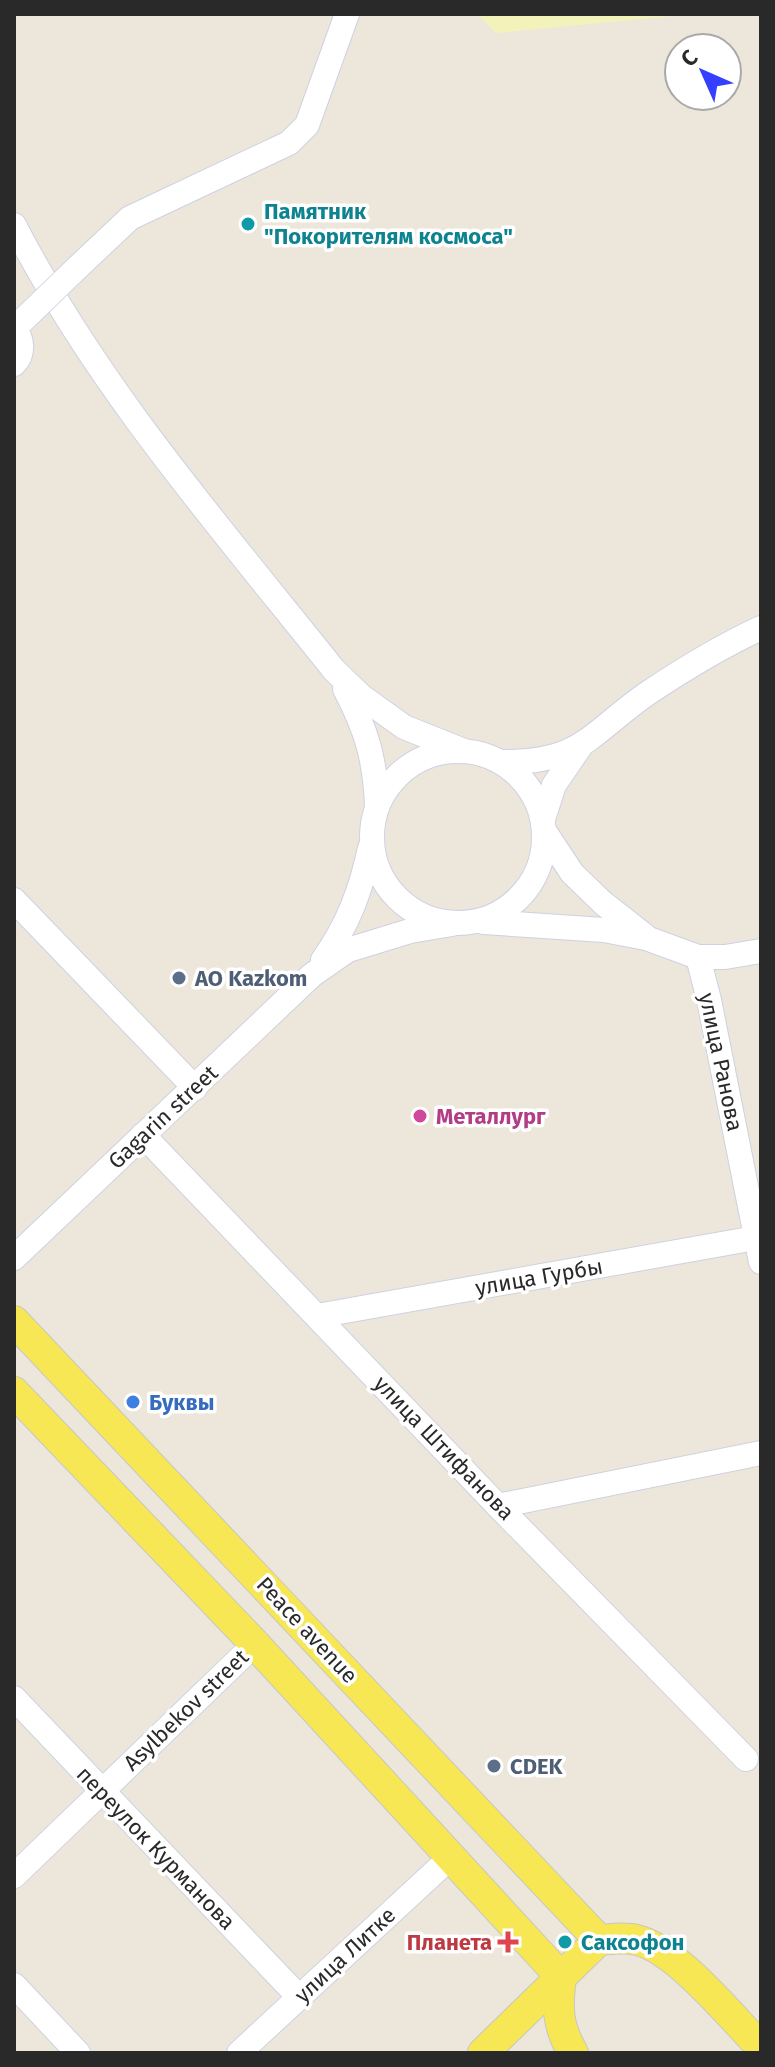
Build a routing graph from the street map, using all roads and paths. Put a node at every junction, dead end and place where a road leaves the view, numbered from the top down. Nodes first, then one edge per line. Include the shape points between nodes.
1 (347, 14) edge
2 (14, 226) edge
3 (17, 325) edge
4 (14, 364) edge
5 (761, 628) edge
6 (334, 670) junction
7 (580, 747) junction
8 (464, 751) junction
9 (501, 762) junction
10 (377, 808) junction
11 (544, 825) junction
12 (372, 840) junction
13 (14, 900) edge
14 (479, 921) junction
15 (452, 924) junction
16 (646, 938) junction
17 (761, 951) edge
18 (698, 957) junction
19 (312, 975) junction
20 (195, 1088) junction
21 (143, 1135) junction
22 (759, 1246) edge
23 (14, 1258) edge
24 (317, 1316) junction
25 (14, 1321) edge
26 (14, 1392) edge
27 (761, 1453) edge
28 (498, 1506) junction
29 (255, 1644) junction
30 (14, 1698) edge
31 (746, 1759) dead end
32 (101, 1792) junction
33 (451, 1857) junction
34 (14, 1876) edge
35 (599, 1940) junction
36 (561, 1977) junction
37 (14, 1985) edge
38 (299, 1997) junction
39 (761, 2047) edge
40 (78, 2053) edge
41 (239, 2053) edge
42 (483, 2053) edge
43 (573, 2053) edge

1 - 3 street, bridge via 307,125 289,143 130,218
2 - 6 street via 113,389
3 - 4 street via 22,343
5 - 7 street via 647,694
6 - 8 street via 404,727
6 - 10 street via 372,751
7 - 9 street via 545,760
7 - 11 street via 554,785
8 - 9 street
8 - 10 street via 411,765
9 - 11 street via 531,789
10 - 12 street
11 - 14 street via 543,858 530,887 508,909
11 - 16 street via 572,873
12 - 15 street via 379,873 401,903 417,914
12 - 19 street via 352,911
13 - 20 street
14 - 15 street
14 - 16 street
15 - 19 street via 348,950
16 - 18 street
17 - 18 street
18 - 22 street, улица Ранова
19 - 20 street, Gagarin street
20 - 21 street, Gagarin street
21 - 23 street, Gagarin street
21 - 24 street, улица Штифанова
22 - 24 street, улица Гурбы
24 - 28 street, улица Штифанова
25 - 35 main road, Peace avenue
26 - 29 main road
27 - 28 street
28 - 31 street, улица Штифанова
29 - 32 street, Asylbekov street
29 - 33 main road
30 - 32 street, переулок Курманова
32 - 34 street, Asylbekov street
32 - 38 street, переулок Курманова
33 - 36 main road
33 - 38 street, улица Литке
35 - 36 main road
35 - 39 main road via 630,1939 659,1949
36 - 42 main road
36 - 43 main road via 557,2010
37 - 40 street
38 - 41 street, улица Литке

